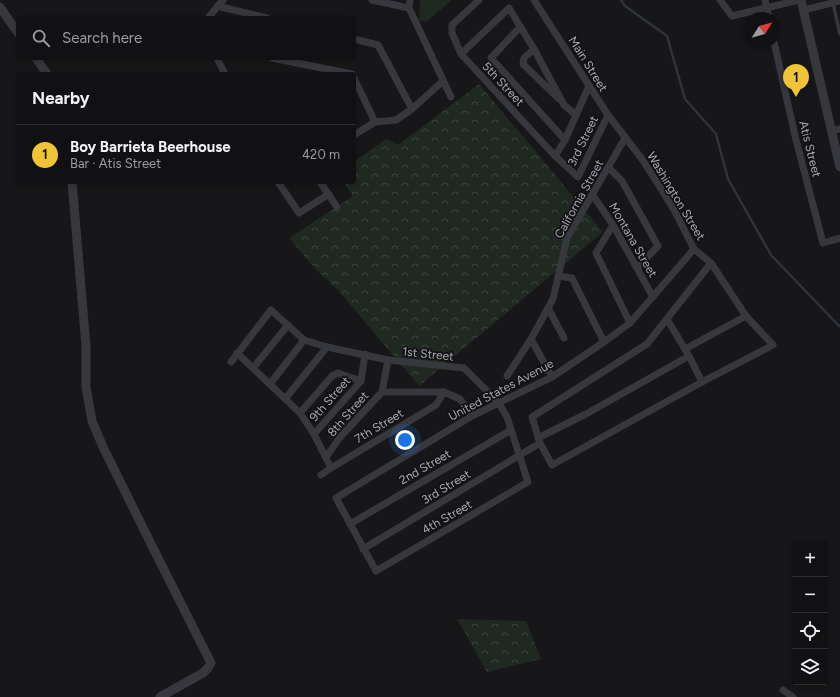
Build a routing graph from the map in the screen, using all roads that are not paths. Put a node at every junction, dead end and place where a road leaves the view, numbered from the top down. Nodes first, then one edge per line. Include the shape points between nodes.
1 (222, 0) edge
2 (372, 0) edge
3 (410, 0) edge
4 (479, 0) edge
5 (534, 0) edge
6 (720, 0) edge
7 (765, 0) edge
8 (800, 0) edge
9 (836, 1) edge
10 (217, 6) junction
11 (0, 7) edge
12 (409, 8) junction
13 (766, 8) junction
14 (804, 10) junction
15 (767, 12) edge
16 (210, 16) edge
17 (259, 16) edge
18 (520, 27) junction
19 (16, 30) edge
20 (840, 34) edge
21 (356, 40) edge
22 (775, 48) edge
23 (534, 49) junction
24 (460, 54) junction
25 (37, 60) edge
26 (218, 60) edge
27 (282, 60) edge
28 (46, 72) edge
29 (224, 72) edge
30 (342, 72) edge
31 (443, 81) junction
32 (356, 82) edge
33 (589, 86) junction
34 (451, 97) dead end
35 (564, 105) junction
36 (412, 109) junction
37 (576, 115) junction
38 (608, 115) junction
39 (375, 122) junction
40 (836, 130) edge
41 (356, 133) edge
42 (625, 138) junction
43 (566, 140) junction
44 (555, 156) junction
45 (840, 167) edge
46 (609, 168) junction
47 (578, 176) joint
48 (72, 184) edge
49 (279, 184) edge
50 (322, 184) edge
51 (329, 194) junction
52 (592, 194) junction
53 (337, 207) dead end
54 (613, 225) junction
55 (840, 238) edge
56 (694, 249) junction
57 (711, 263) junction
58 (637, 268) junction
59 (558, 276) junction
60 (653, 297) junction
61 (548, 308) junction
62 (746, 316) junction
63 (667, 319) junction
64 (630, 323) junction
65 (288, 325) junction
66 (564, 338) dead end
67 (532, 339) junction
68 (304, 340) junction
69 (604, 342) junction
70 (328, 347) junction
71 (687, 353) junction
72 (237, 354) junction
73 (365, 354) junction
74 (388, 360) junction
75 (231, 362) dead end
76 (253, 368) junction
77 (507, 376) dead end
78 (552, 377) junction
79 (361, 381) junction
80 (702, 382) junction
81 (270, 384) junction
82 (382, 392) junction
83 (444, 392) junction
84 (285, 400) junction
85 (499, 403) junction
86 (300, 413) junction
87 (472, 416) junction
88 (511, 430) junction
89 (314, 434) junction
90 (539, 441) junction
91 (520, 455) junction
92 (326, 457) junction
93 (331, 468) junction
94 (320, 475) dead end
95 (528, 482) joint
96 (350, 524) junction
97 (363, 549) junction
98 (784, 690) dead end
99 (160, 697) edge
100 (793, 697) edge

1 - 10 street
2 - 12 street
3 - 12 street
4 - 24 street, 5th Street via 452,25 452,33
5 - 33 street, Main Street
6 - 13 street via 732,16
7 - 13 street
8 - 13 street
8 - 14 street
9 - 14 street
9 - 20 lane
10 - 16 street
10 - 17 street
11 - 19 street
12 - 31 street
13 - 15 street
14 - 40 street
18 - 23 street
18 - 24 street via 508,8
18 - 43 street via 491,58
21 - 36 street via 378,45
22 - 55 street, Atis Street via 823,243
23 - 35 street
23 - 35 street via 524,58 524,64
24 - 44 street, 5th Street
25 - 28 street
26 - 29 street
27 - 30 street
31 - 34 street
31 - 36 street
32 - 39 street
33 - 37 street
33 - 38 street, Main Street
35 - 37 street
36 - 39 street via 396,120
37 - 43 street
38 - 42 street, Main Street
38 - 47 street, 3rd Street
39 - 41 street
40 - 45 street
42 - 46 street, California Street
42 - 56 street, Washington Street via 642,158 673,208
43 - 44 street
44 - 47 street, 5th Street
46 - 52 street, California Street
46 - 58 street via 622,181 658,246
48 - 99 street via 86,346 86,387 92,421 211,663 203,672
49 - 51 street via 299,213
50 - 51 street
51 - 53 street
52 - 54 street, Montana Street
52 - 59 street, California Street via 567,238
54 - 58 street, Montana Street
54 - 64 street via 596,252
56 - 57 street, Washington Street
56 - 60 street, United States Avenue
57 - 62 street, Washington Street
57 - 63 street
58 - 60 street, Montana Street
59 - 61 street, California Street via 553,299
59 - 69 street via 572,278
60 - 64 street, United States Avenue
61 - 66 street
61 - 67 street, California Street
62 - 71 street
62 - 80 street, Washington Street via 773,346
63 - 71 street
63 - 90 street via 647,344 532,417
64 - 69 street, United States Avenue
65 - 68 street, 1st Street
65 - 72 street, 1st Street via 271,310
65 - 76 street
67 - 77 street, California Street
67 - 78 street
68 - 70 street, 1st Street
68 - 81 street
69 - 78 street, United States Avenue
70 - 73 street, 1st Street
70 - 84 street
71 - 80 street
71 - 90 street
72 - 75 street
72 - 76 street
73 - 74 street, 1st Street
73 - 79 street, 9th Street
74 - 82 street, 8th Street
74 - 85 street, 1st Street via 464,368
76 - 81 street
78 - 85 street, United States Avenue
79 - 86 street via 338,373 332,376
79 - 89 street, 9th Street
80 - 90 street via 552,465
81 - 84 street
82 - 83 street
82 - 92 street, 8th Street
83 - 87 street via 460,398
83 - 93 street, 7th Street via 436,405
84 - 86 street
85 - 87 street, United States Avenue
85 - 88 street, 1st Street
86 - 89 street
87 - 96 street, United States Avenue via 336,498
88 - 91 street, 1st Street
88 - 96 street, 2nd Street
89 - 92 street
90 - 91 street, 3rd Street
91 - 95 street, 1st Street
91 - 97 street, 3rd Street
92 - 93 street
93 - 94 street, 7th Street
95 - 97 street, 4th Street via 376,571
96 - 97 street
98 - 100 street

